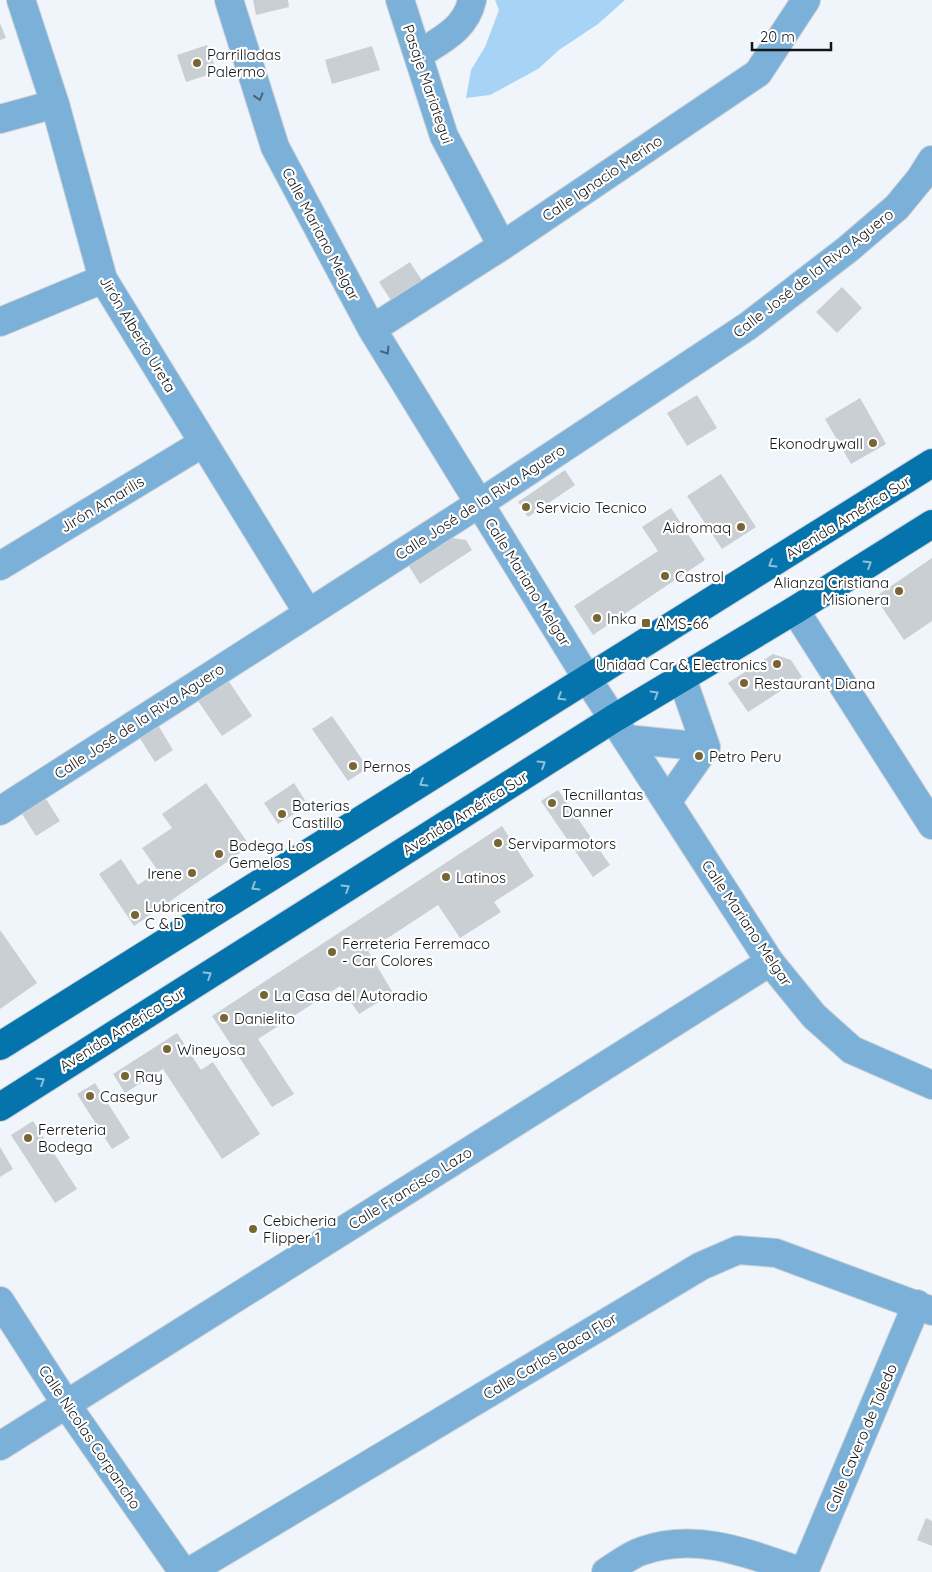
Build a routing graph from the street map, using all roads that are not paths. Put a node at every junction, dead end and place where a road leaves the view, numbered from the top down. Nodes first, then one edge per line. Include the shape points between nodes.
1 (20, 0) edge
2 (229, 0) edge
3 (400, 0) edge
4 (472, 0) edge
5 (806, 0) edge
6 (418, 55) junction
7 (54, 104) junction
8 (0, 119) edge
9 (932, 160) edge
10 (502, 246) junction
11 (103, 279) junction
12 (0, 322) edge
13 (372, 329) junction
14 (204, 443) junction
15 (932, 464) edge
16 (480, 503) junction
17 (932, 524) edge
18 (0, 566) edge
19 (795, 610) junction
20 (308, 613) junction
21 (682, 678) junction
22 (588, 680) junction
23 (619, 729) junction
24 (706, 747) junction
25 (667, 802) junction
26 (0, 810) edge
27 (932, 825) edge
28 (770, 962) junction
29 (0, 1046) edge
30 (932, 1085) edge
31 (0, 1107) edge
32 (0, 1301) edge
33 (925, 1307) edge
34 (66, 1404) junction
35 (0, 1446) edge
36 (183, 1572) edge
37 (189, 1572) edge
38 (606, 1572) edge
39 (804, 1572) edge

1 - 7 street, Jirón Alberto Ureta
2 -> 13 street, Calle Mariano Melgar via 274,147
3 - 6 street, Pasaje Mariategui
4 - 6 street via 470,10 456,30
5 - 10 street, Calle Ignacio Merino via 758,73
6 - 10 street, Pasaje Mariategui via 444,136
7 - 8 street
7 - 11 street, Jirón Alberto Ureta
9 - 16 street, Calle José de la Riva Aguero via 897,207 848,250 748,326
10 - 13 street, Calle Ignacio Merino
11 - 12 street
11 - 14 street, Jirón Alberto Ureta
13 -> 16 street, Calle Mariano Melgar
14 - 18 street, Jirón Amarilis
14 - 20 street, Jirón Alberto Ureta
15 -> 22 main road, Avenida América Sur
16 - 20 street, Calle José de la Riva Aguero
16 - 22 street, Calle Mariano Melgar
19 -> 17 main road, Avenida América Sur
19 - 21 main road, Avenida América Sur
19 - 27 street
20 - 26 street, Calle José de la Riva Aguero
23 -> 21 main road, Avenida América Sur
21 - 24 street
22 - 23 street, Calle Mariano Melgar
22 -> 29 main road, Avenida América Sur
23 - 24 street
23 - 25 street, Calle Mariano Melgar
31 -> 23 main road, Avenida América Sur
24 - 25 street
25 - 28 street, Calle Mariano Melgar
28 - 30 street, Calle Mariano Melgar via 814,1016 852,1050
28 - 34 street, Calle Francisco Lazo
32 - 34 street, Calle Nicolas Corpancho
33 - 37 street, Calle Carlos Baca Flor via 776,1253 738,1250 701,1266
33 - 39 street, Calle Cavero de Toledo
34 - 35 street, Calle Francisco Lazo
34 - 36 street, Calle Nicolas Corpancho
38 - 39 street via 641,1551 681,1542 725,1547

